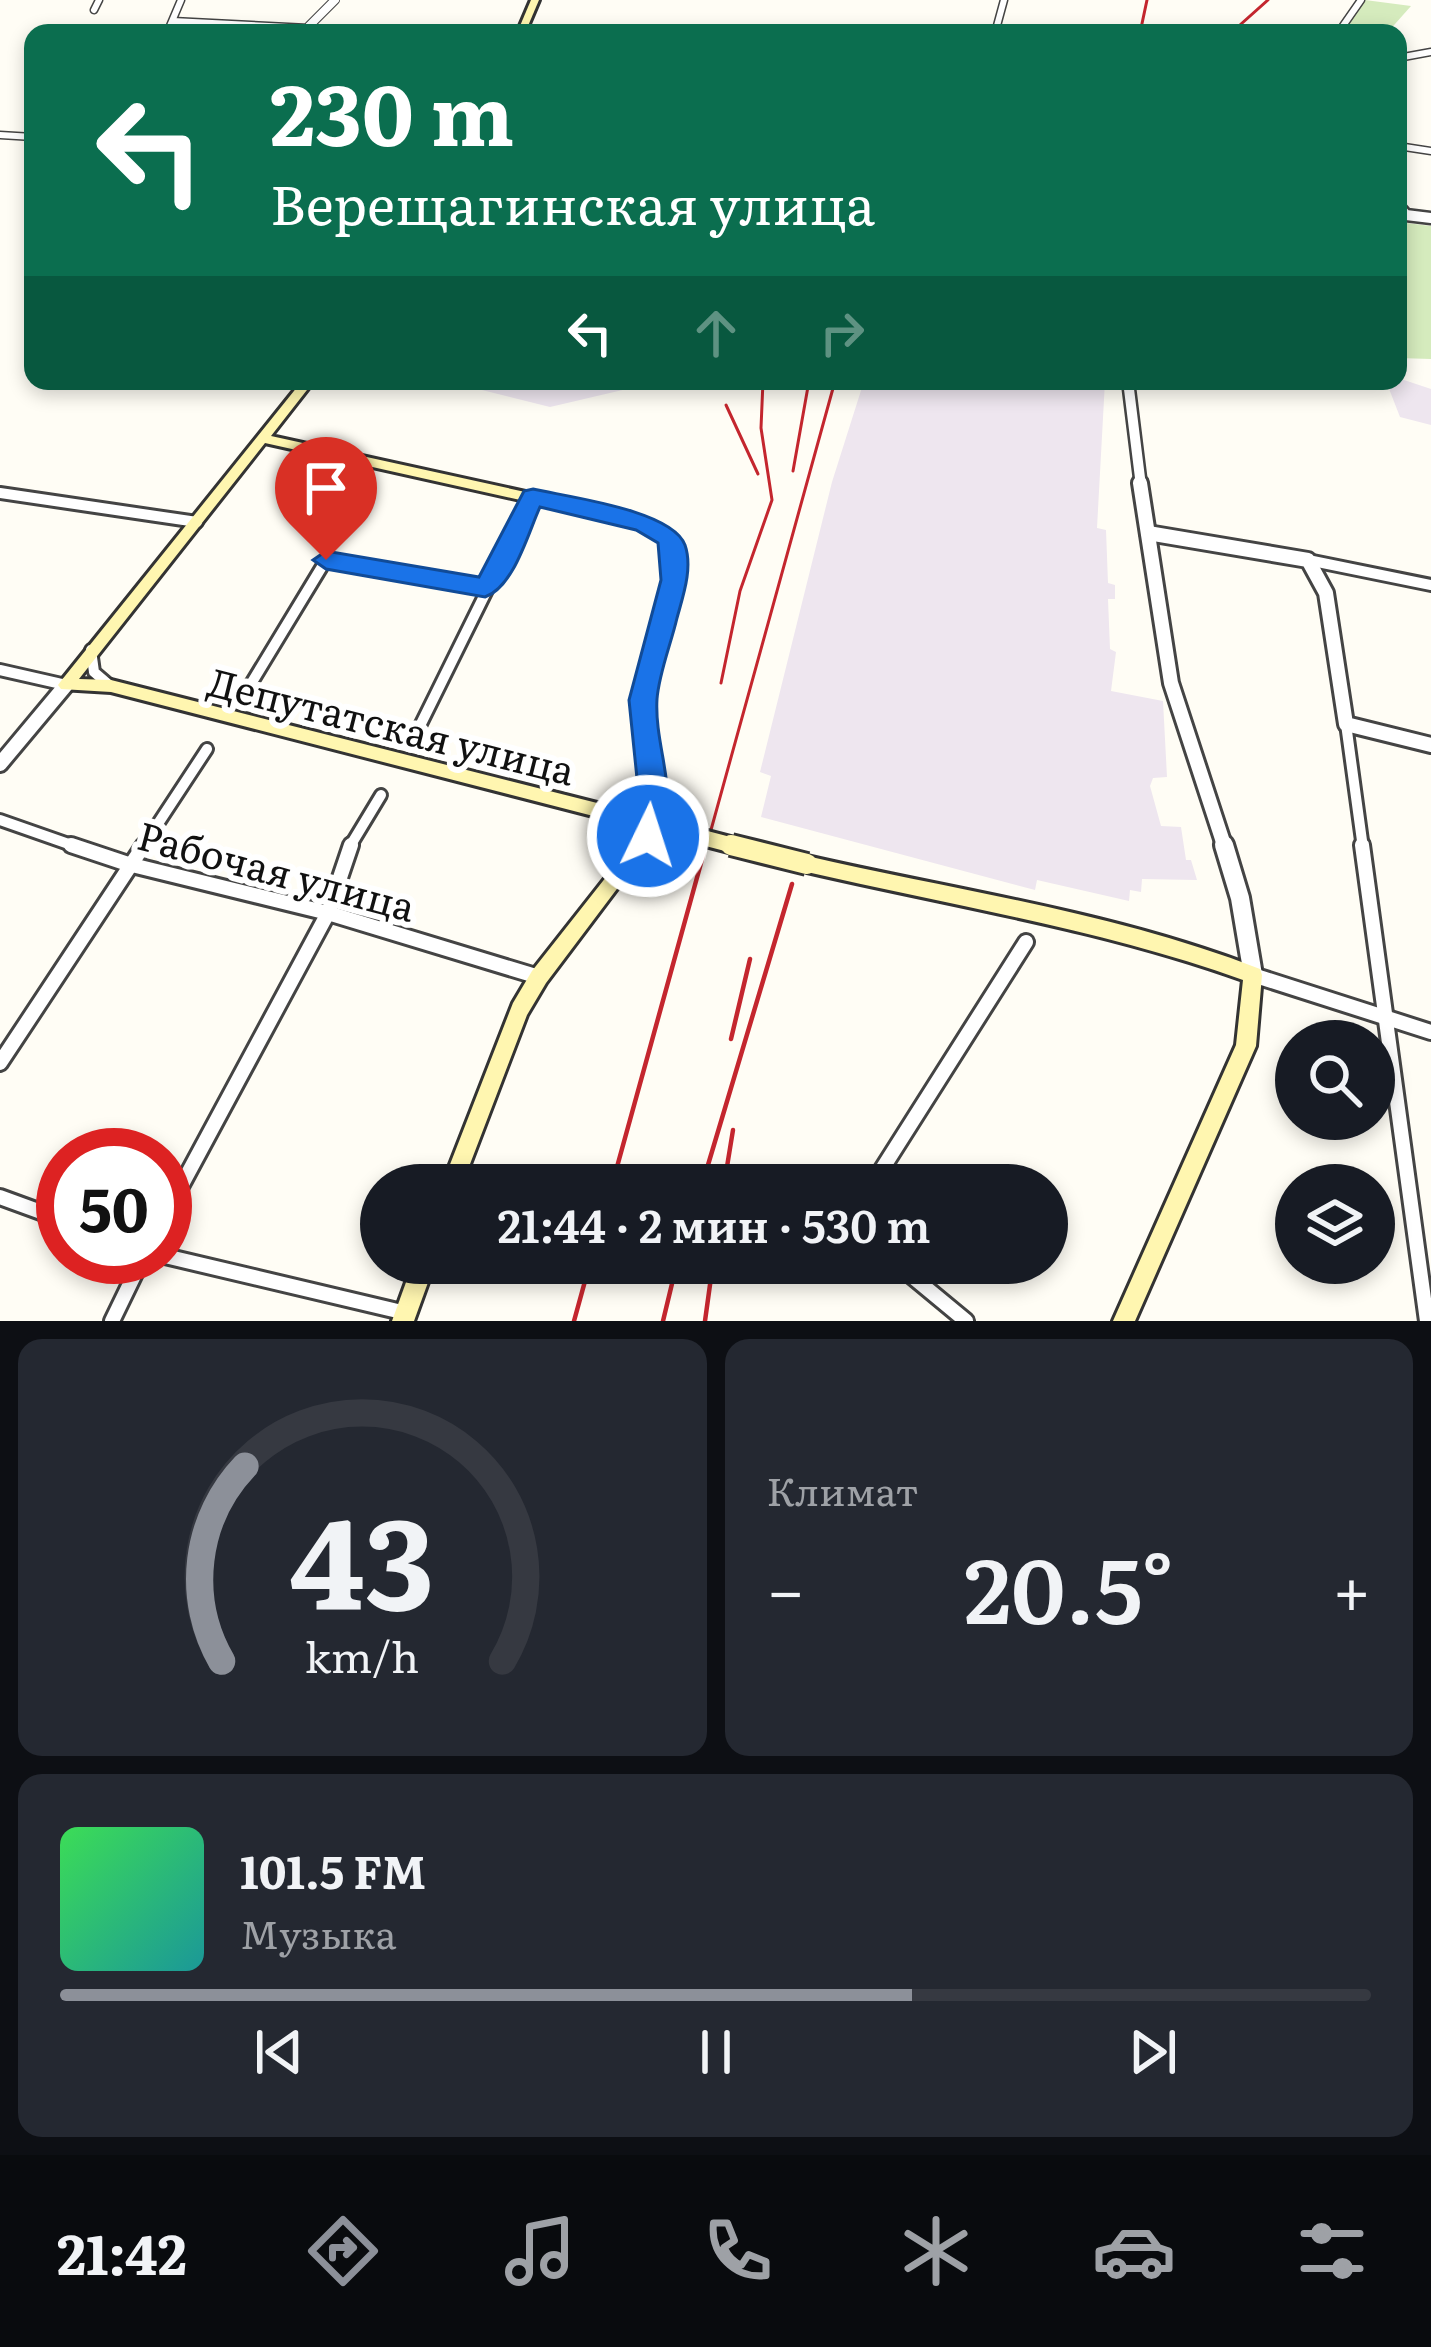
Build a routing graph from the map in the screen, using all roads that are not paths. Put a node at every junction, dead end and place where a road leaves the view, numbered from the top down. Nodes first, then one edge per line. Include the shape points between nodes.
1 (99, 0) edge
2 (181, 0) edge
3 (335, 0) edge
4 (992, 0) edge
5 (1003, 2) edge
6 (94, 10) dead end
7 (173, 21) junction
8 (172, 24) edge
9 (255, 24) edge
10 (311, 24) edge
11 (301, 390) edge
12 (1129, 390) edge
13 (265, 439) junction
14 (0, 493) edge
15 (533, 497) junction
16 (197, 522) junction
17 (1148, 533) junction
18 (1308, 560) junction
19 (1431, 585) edge
20 (485, 587) junction
21 (91, 650) junction
22 (0, 670) edge
23 (65, 685) junction
24 (111, 686) junction
25 (243, 697) dead end
26 (1346, 724) junction
27 (411, 744) dead end
28 (1431, 745) edge
29 (207, 749) dead end
30 (0, 764) edge
31 (381, 795) dead end
32 (0, 820) edge
33 (128, 864) junction
34 (328, 913) junction
35 (1026, 942) dead end
36 (1253, 975) junction
37 (539, 977) junction
38 (1389, 1017) junction
39 (1431, 1032) edge
40 (0, 1063) edge
41 (460, 1164) edge
42 (886, 1164) edge
43 (192, 1166) edge
44 (0, 1197) edge
45 (36, 1210) edge
46 (192, 1263) edge
47 (130, 1284) edge
48 (416, 1284) edge
49 (921, 1284) edge
50 (404, 1317) edge
51 (112, 1321) edge
52 (966, 1321) edge
53 (1124, 1321) edge
54 (1427, 1321) edge

1 - 6 street
2 - 7 street
3 - 10 street
4 - 5 street
7 - 8 street
7 - 9 street
11 - 13 main road
12 - 17 street
13 - 15 main road
13 - 16 main road
14 - 16 street
15 - 20 street
15 - 37 main road via 644,524 668,537 676,562 643,700 654,798 648,836
16 - 21 main road
17 - 18 street
17 - 36 street via 1172,684 1243,894
18 - 19 street
18 - 26 street via 1326,593
20 - 25 street via 326,560
20 - 27 street
21 - 23 main road
21 - 24 street via 94,672
22 - 23 street, Депутатская улица
23 - 24 main road, Депутатская улица
23 - 30 street
24 - 36 main road, Депутатская улица, bridge via 807,864 1101,925
26 - 28 street
26 - 38 street
29 - 33 street
31 - 34 street via 347,850
32 - 33 street, Рабочая улица
33 - 34 street, Рабочая улица
33 - 40 street
34 - 37 street, Рабочая улица
34 - 43 street
35 - 42 street
36 - 38 street
36 - 53 main road via 1246,1046
37 - 41 main road
38 - 39 street
38 - 54 street
44 - 45 street
46 - 50 street
47 - 51 street
48 - 50 main road
49 - 52 street

